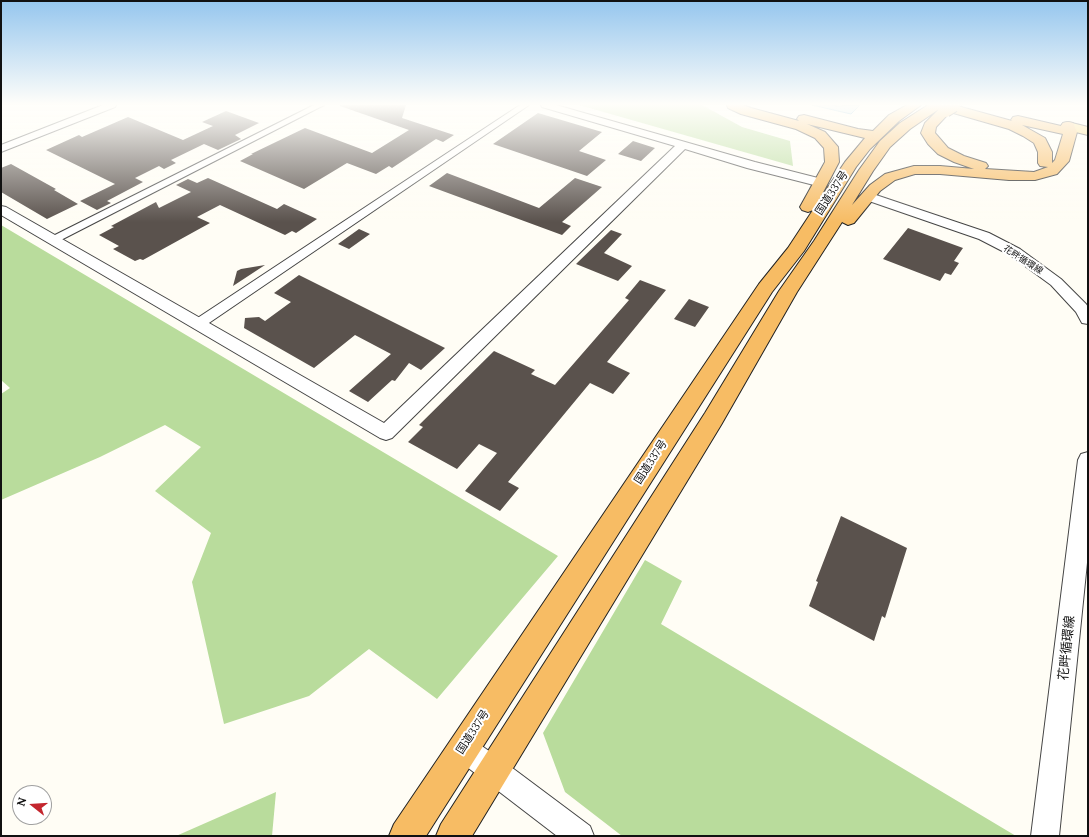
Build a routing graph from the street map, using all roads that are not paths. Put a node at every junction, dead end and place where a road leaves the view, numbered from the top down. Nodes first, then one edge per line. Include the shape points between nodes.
1 (13, 144) edge
2 (243, 144) edge
3 (467, 144) edge
4 (680, 144) edge
5 (828, 144) edge
6 (867, 144) edge
7 (885, 144) edge
8 (936, 144) edge
9 (1041, 144) edge
10 (1059, 144) edge
11 (1064, 144) edge
12 (683, 145) junction
13 (1, 149) edge
14 (1045, 162) junction
15 (812, 183) tunnel mouth
16 (871, 201) tunnel mouth
17 (1, 210) edge
18 (53, 240) junction
19 (765, 288) junction
20 (788, 291) junction
21 (1088, 319) edge
22 (198, 324) junction
23 (1088, 460) edge
24 (463, 748) junction
25 (494, 770) junction
26 (406, 836) edge
27 (453, 836) edge
28 (580, 836) edge
29 (1045, 836) edge

1 - 13 street
2 - 18 street
3 - 22 street
4 - 12 street
5 - 19 highway via 831,147 832,162
6 - 19 highway, 国道337号 via 850,165 795,251
7 - 20 highway, 国道337号
8 - 14 highway via 954,156 978,165 1001,169 1023,169
9 - 14 highway
10 - 14 highway via 1054,154
11 - 20 highway via 1062,161 1052,171 1035,176 914,170 890,177 875,188
12 - 15 street via 751,165 786,179
12 - 22 street via 386,433
16 - 21 street, 花畔循環線 via 902,213 943,222 984,236 1015,252 1056,282
17 - 18 street
18 - 22 street
19 - 24 highway, 国道337号
20 - 25 highway, 国道337号 via 713,419
23 - 29 street, 花畔循環線
24 - 25 street
24 - 26 highway, 国道337号
25 - 27 highway, 国道337号
25 - 28 street

